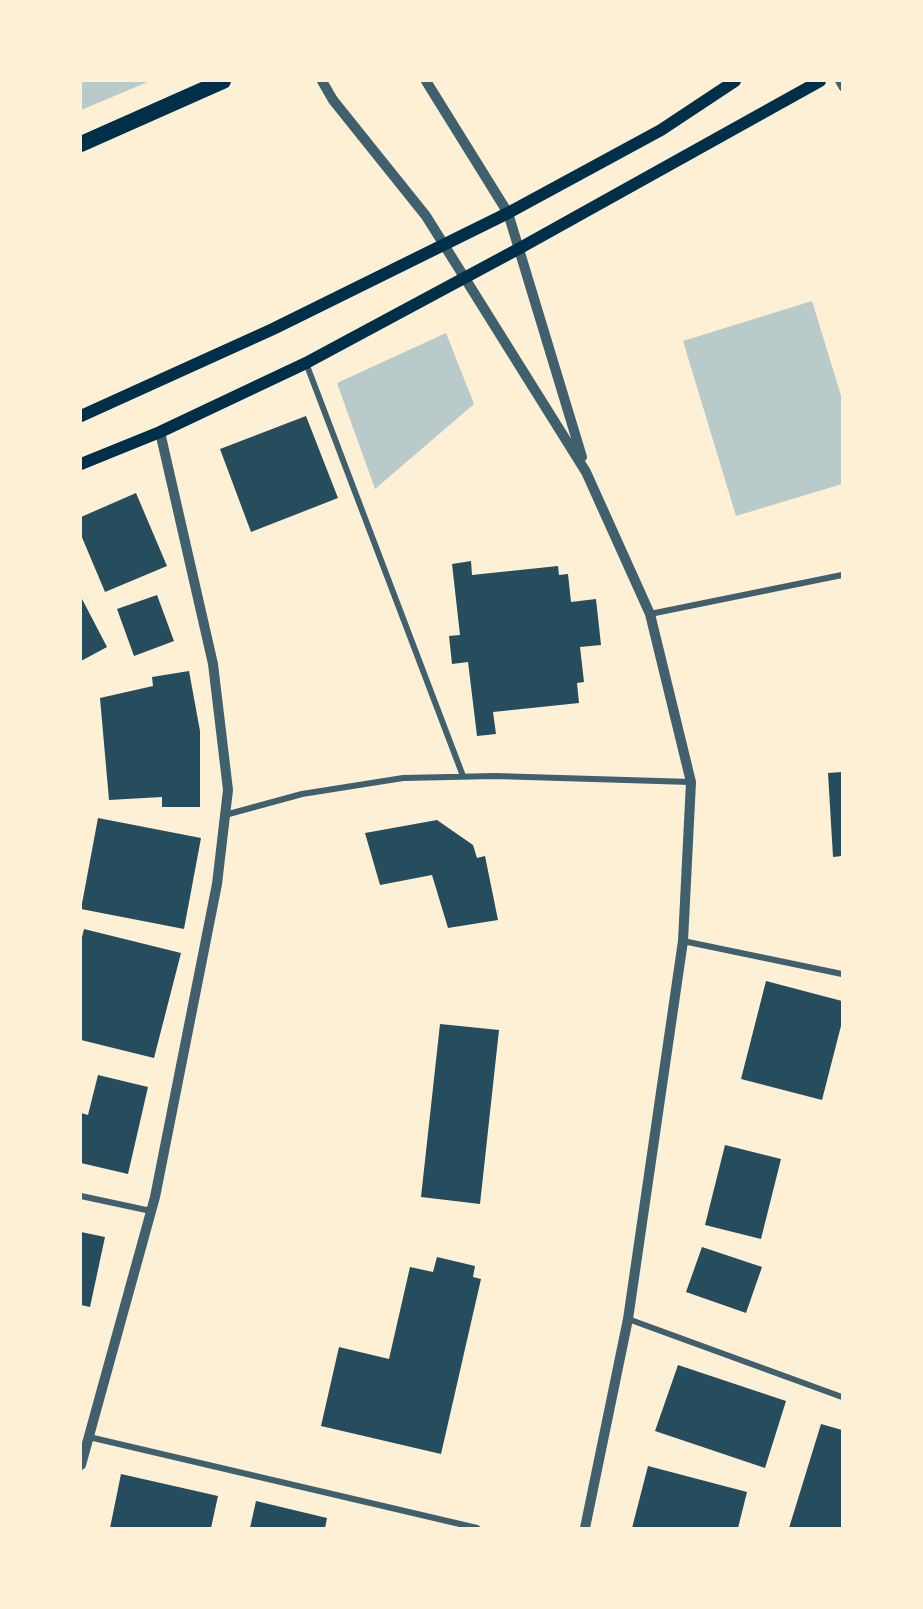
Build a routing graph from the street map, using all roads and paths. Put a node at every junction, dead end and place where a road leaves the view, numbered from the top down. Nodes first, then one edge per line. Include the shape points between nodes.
1 (223, 81) edge
2 (322, 81) edge
3 (426, 81) edge
4 (735, 81) edge
5 (820, 81) edge
6 (838, 81) edge
7 (842, 88) edge
8 (81, 144) edge
9 (508, 213) junction
10 (444, 244) junction
11 (520, 248) junction
12 (464, 276) junction
13 (306, 363) junction
14 (81, 416) edge
15 (160, 432) junction
16 (81, 464) edge
17 (586, 472) junction
18 (842, 575) edge
19 (650, 614) junction
20 (463, 776) junction
21 (691, 783) junction
22 (225, 815) junction
23 (683, 941) junction
24 (842, 974) edge
25 (81, 1196) edge
26 (151, 1211) junction
27 (628, 1319) junction
28 (842, 1396) edge
29 (89, 1437) junction
30 (81, 1465) edge
31 (477, 1528) edge
32 (585, 1528) edge

1 - 8 highway
2 - 10 street
3 - 9 street
4 - 9 main road via 661,130
5 - 11 main road
6 - 7 street
9 - 10 main road
9 - 11 street
10 - 12 street
10 - 14 main road via 273,329
11 - 12 main road
11 - 17 street
12 - 13 main road
12 - 17 street
13 - 15 main road
13 - 20 street
15 - 16 main road
15 - 22 street via 213,664 228,790
17 - 19 street
18 - 19 street
19 - 21 street
20 - 21 street
20 - 22 street via 403,778 302,794
21 - 23 street
22 - 26 street via 217,884
23 - 24 street
23 - 27 street
25 - 26 street
26 - 29 street
27 - 28 street
27 - 32 street
29 - 30 street
29 - 31 street

